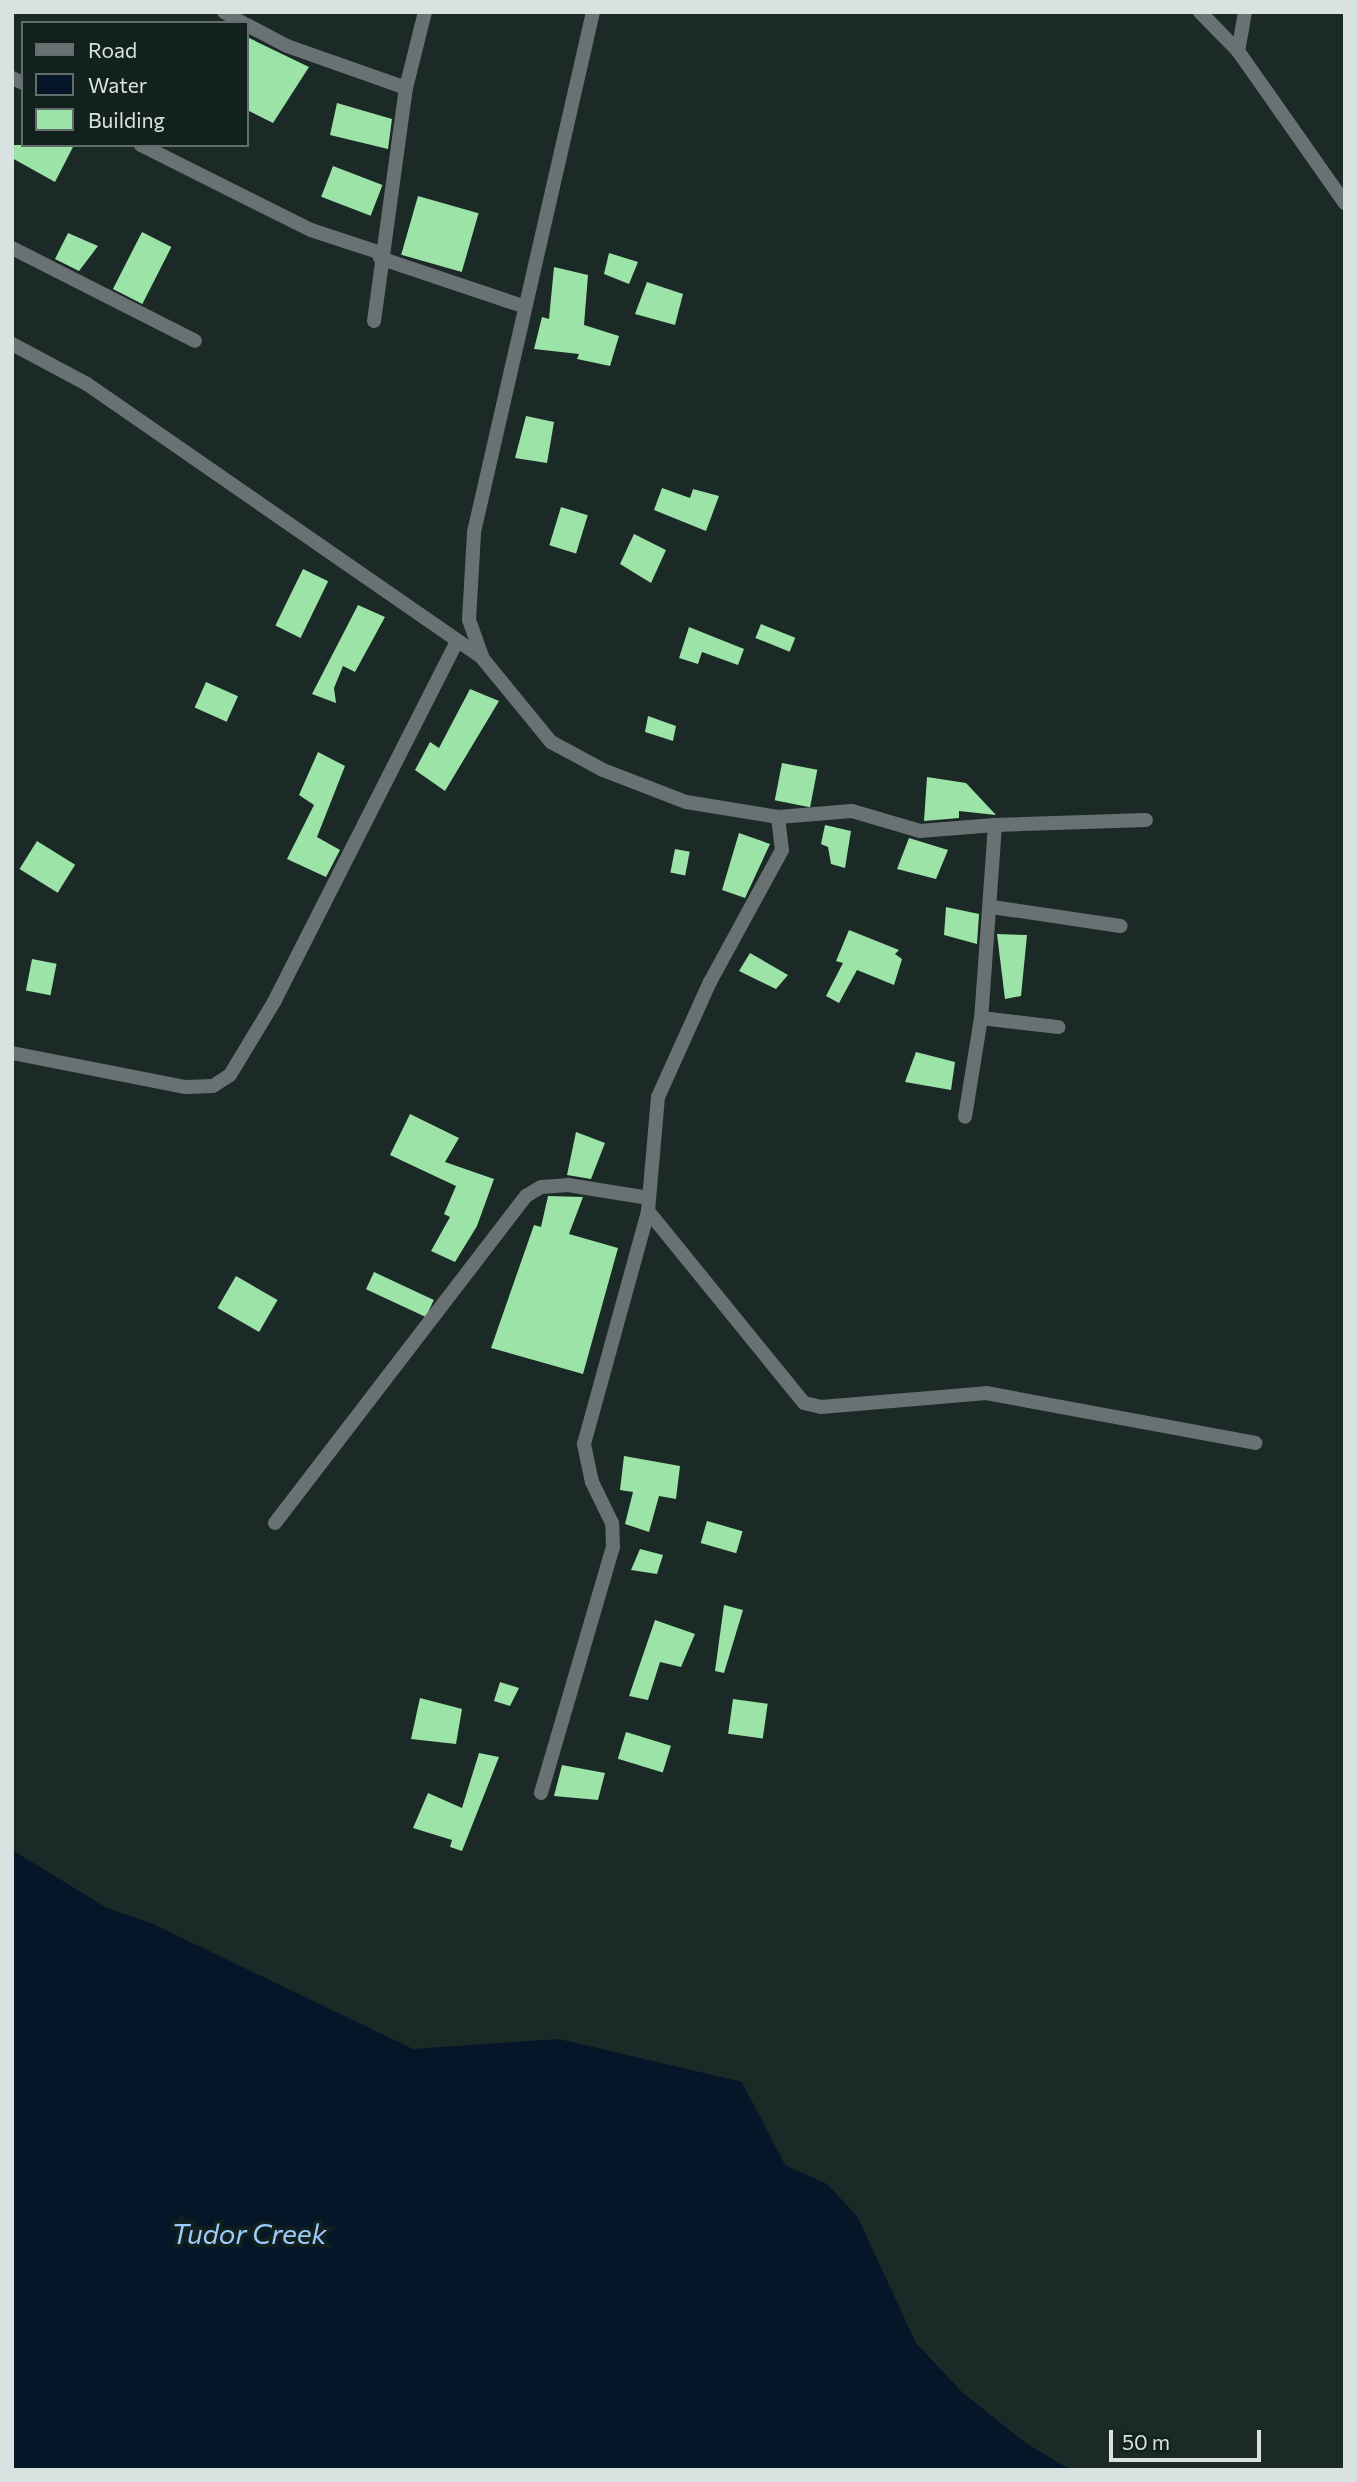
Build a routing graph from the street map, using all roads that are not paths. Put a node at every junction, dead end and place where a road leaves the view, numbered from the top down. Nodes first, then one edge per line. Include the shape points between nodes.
1 (224, 12) edge
2 (425, 12) edge
3 (593, 12) edge
4 (1200, 12) edge
5 (1245, 12) edge
6 (240, 21) edge
7 (248, 26) edge
8 (1238, 51) junction
9 (407, 89) junction
10 (145, 147) edge
11 (1345, 203) edge
12 (12, 248) edge
13 (381, 256) junction
14 (523, 306) junction
15 (374, 321) dead end
16 (195, 341) dead end
17 (12, 344) edge
18 (457, 641) junction
19 (484, 659) junction
20 (778, 817) junction
21 (1146, 820) dead end
22 (995, 825) junction
23 (992, 907) junction
24 (1121, 926) dead end
25 (981, 1018) junction
26 (1058, 1027) dead end
27 (12, 1054) edge
28 (965, 1116) dead end
29 (648, 1205) junction
30 (1255, 1443) dead end
31 (275, 1523) dead end
32 (541, 1793) dead end

1 - 6 street
2 - 9 street
3 - 14 street
4 - 8 street
5 - 8 street
7 - 9 street via 287,46
8 - 11 street
9 - 13 street
10 - 13 street via 311,230
12 - 16 street
13 - 14 street
13 - 15 street
14 - 19 street via 474,532 469,620
17 - 18 street via 87,384
18 - 19 street
18 - 27 street via 269,1011 230,1075 213,1086 186,1087
19 - 20 street via 535,727 583,759 686,802
20 - 22 street via 852,811 920,831
20 - 29 street via 782,850 776,868 710,982 658,1097
21 - 22 street
22 - 23 street
23 - 24 street
23 - 25 street
25 - 26 street
25 - 28 street
29 - 30 street via 804,1403 821,1407 986,1393
29 - 31 street via 561,1185 526,1196
29 - 32 street via 584,1444 592,1482 612,1523 613,1548

